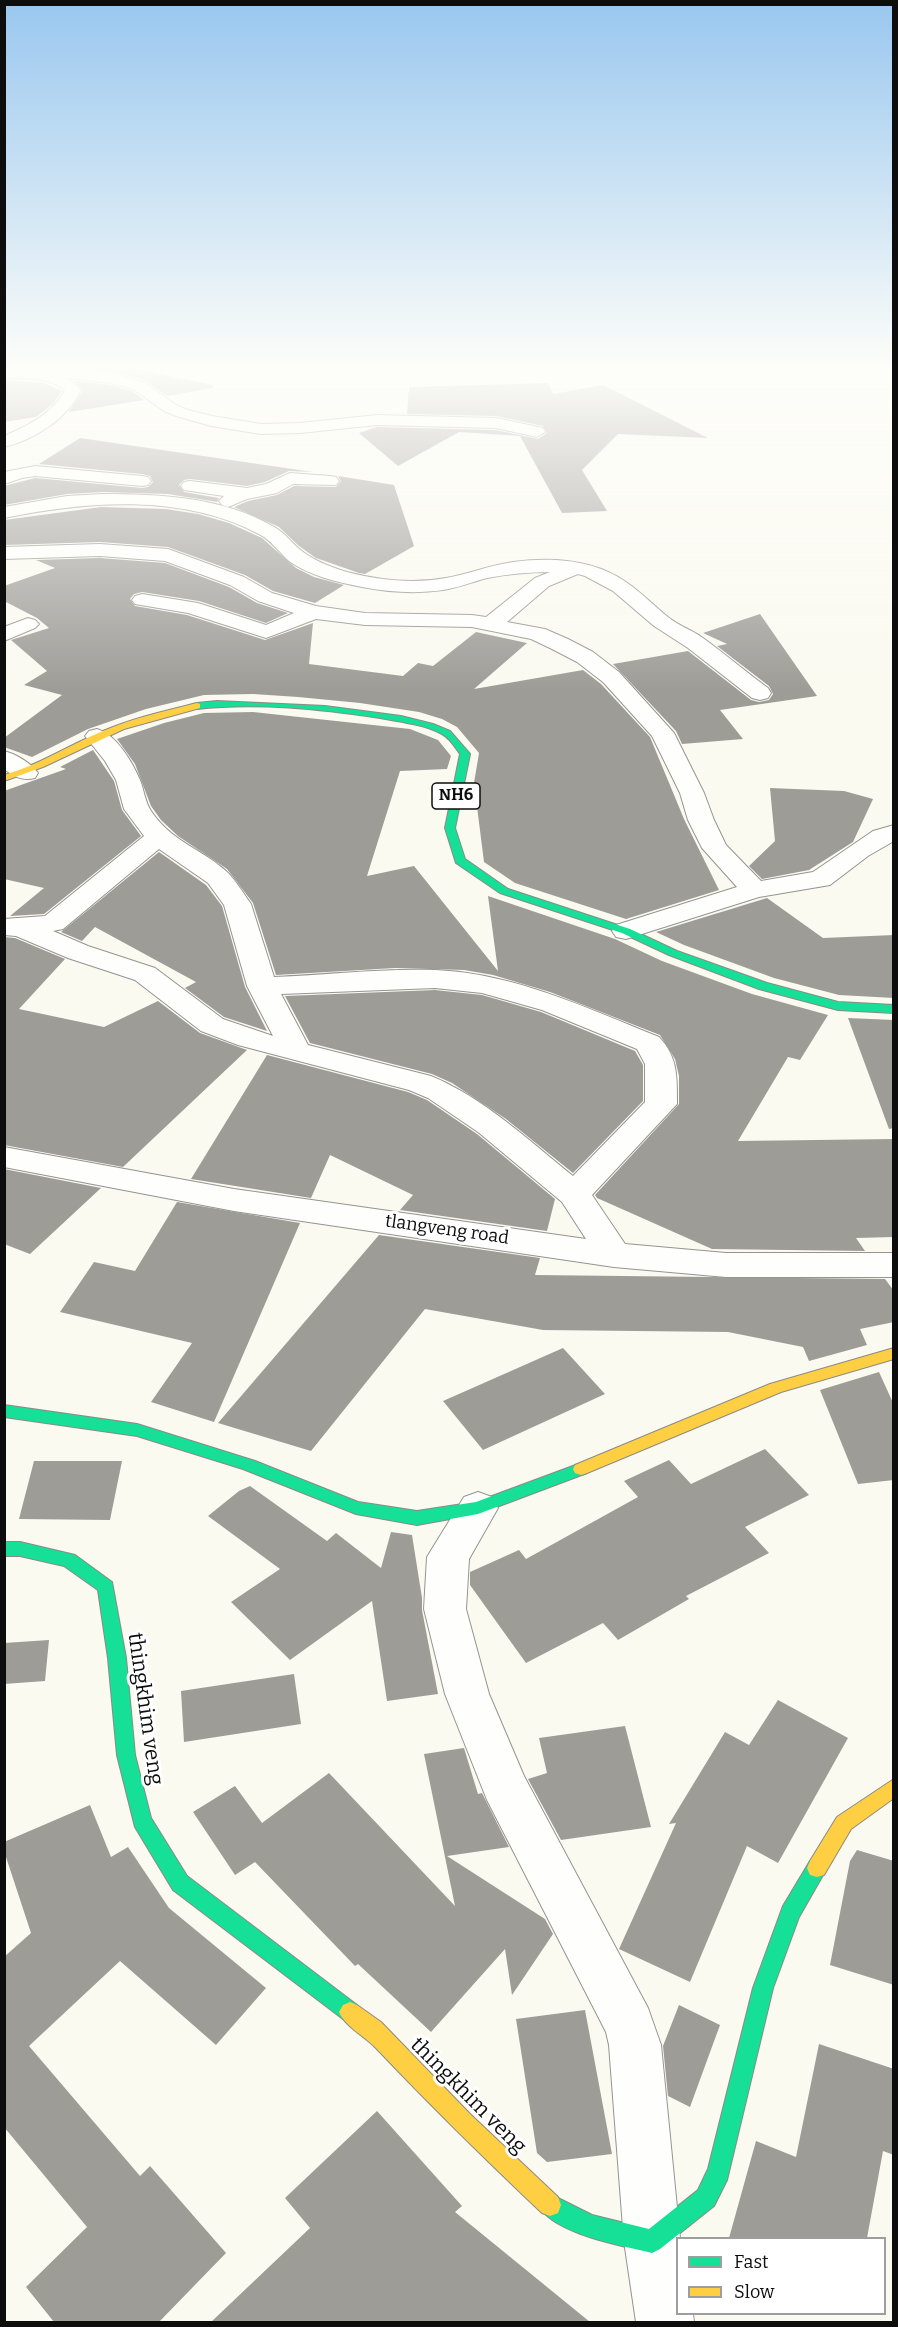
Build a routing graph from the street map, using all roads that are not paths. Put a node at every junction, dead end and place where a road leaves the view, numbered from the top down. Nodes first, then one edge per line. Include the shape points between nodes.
1 (28, 474) edge
2 (59, 474) edge
3 (8, 476) edge
4 (330, 481) dead end
5 (248, 493) junction
6 (30, 507) junction
7 (214, 510) junction
8 (4, 513) edge
9 (4, 553) edge
10 (577, 568) junction
11 (142, 600) dead end
12 (313, 612) junction
13 (28, 624) dead end
14 (491, 624) junction
15 (4, 635) edge
16 (760, 693) dead end
17 (97, 736) junction
18 (4, 758) edge
19 (15, 775) edge
20 (894, 833) edge
21 (158, 837) junction
22 (755, 890) junction
23 (9, 931) edge
24 (626, 931) junction
25 (262, 986) junction
26 (894, 1009) edge
27 (295, 1050) junction
28 (4, 1157) edge
29 (574, 1194) junction
30 (614, 1255) junction
31 (894, 1265) edge
32 (894, 1353) edge
33 (4, 1411) edge
34 (478, 1508) junction
35 (4, 1550) edge
36 (894, 1787) edge
37 (652, 2241) junction
38 (665, 2322) edge

1 - 3 street
2 - 5 street
3 - 6 street via 46,493
4 - 5 street via 290,478 271,489
5 - 7 street
6 - 7 street via 73,500 121,500
6 - 8 street
7 - 10 street via 268,531 300,559 318,568 380,584 445,584 532,566
9 - 12 street via 100,550 168,555 237,581 265,597
10 - 14 street via 542,582
10 - 16 street via 608,578
11 - 12 street via 191,607 266,632
12 - 14 street via 365,619
13 - 15 street
14 - 22 street via 537,634 560,644 611,677 662,733 715,848
17 - 19 main road, NH6
17 - 21 street via 117,758 137,808
17 - 24 main road, NH6 via 204,704 254,703 416,721 447,733 465,754 450,828 460,861 504,891
18 - 19 street
20 - 22 street via 882,836 820,879
21 - 23 street via 53,923
21 - 25 street via 216,877 237,904
22 - 24 street
23 - 27 street via 145,974 212,1025
24 - 26 main road, NH6 via 763,986 838,1006
25 - 27 street
25 - 29 street via 435,979 484,985 552,1004 648,1043 658,1052 661,1063 661,1104
27 - 29 street via 439,1091 489,1125
28 - 30 street, tlangveng road via 234,1200
29 - 30 street
30 - 31 street, tlangveng road via 726,1264
32 - 34 main road via 848,1364 738,1402 639,1447
33 - 34 main road via 137,1430 249,1465 356,1508 417,1518
34 - 37 street via 448,1557 445,1609 467,1694 504,1785 630,2026 635,2045
35 - 37 main road, thingkhim veng via 20,1549 69,1560 105,1587 117,1658 126,1755 142,1821 180,1883 373,2030 544,2201 588,2226
36 - 37 main road via 844,1823 790,1913 763,1988 720,2172 706,2198
37 - 38 street

